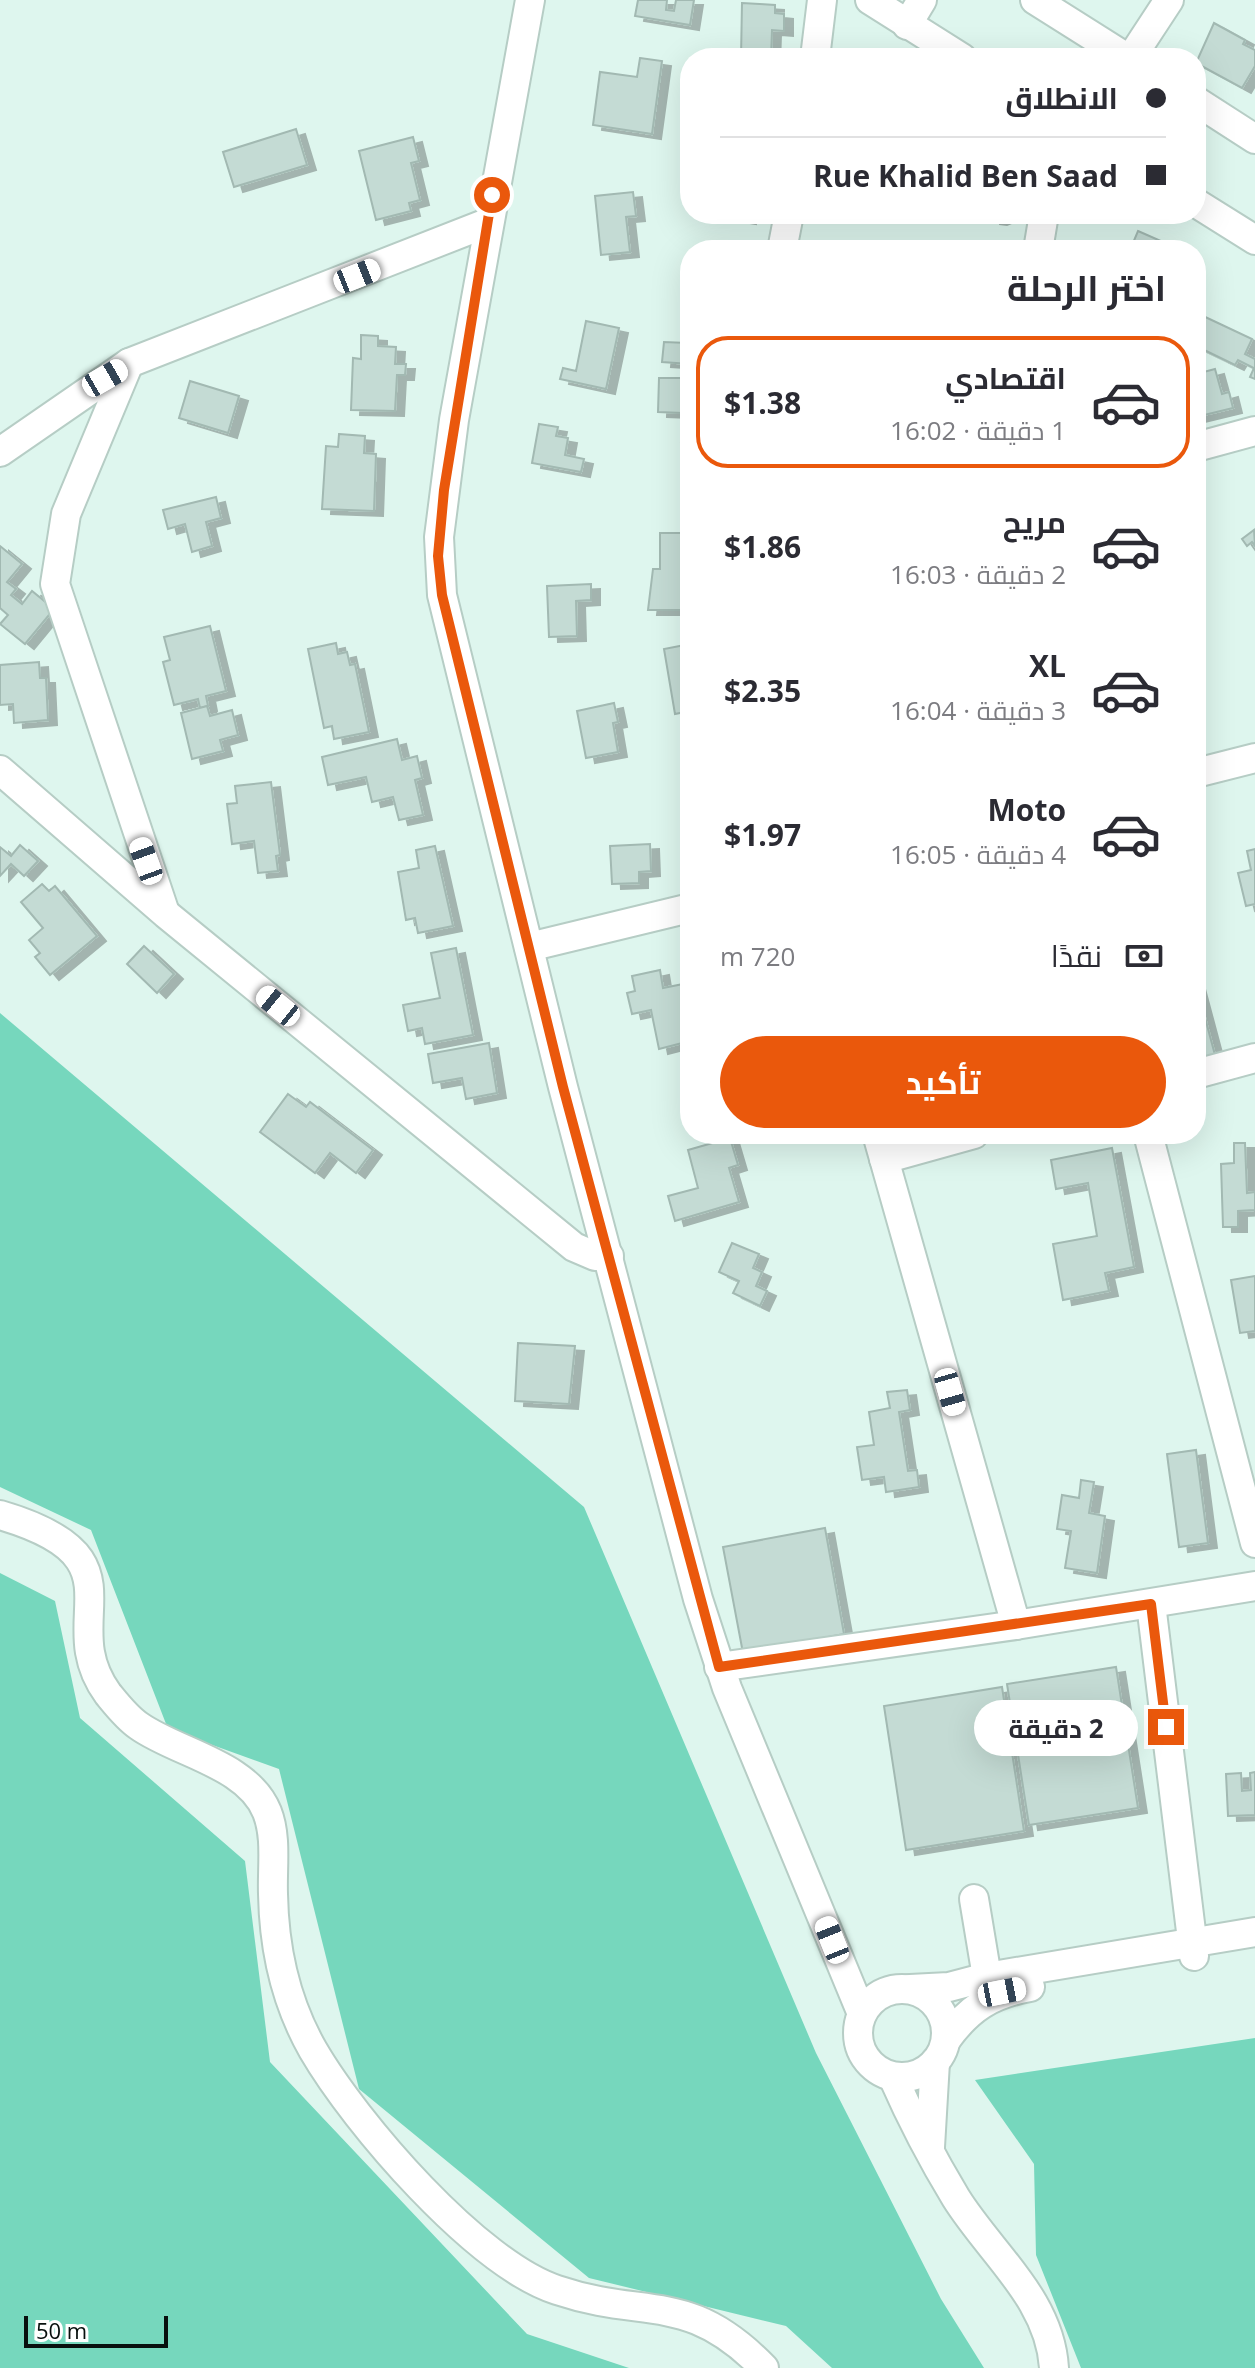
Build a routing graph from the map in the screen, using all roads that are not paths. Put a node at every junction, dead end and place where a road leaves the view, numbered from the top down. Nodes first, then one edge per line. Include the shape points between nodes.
1 (530, 0) edge
2 (822, 0) edge
3 (870, 0) edge
4 (922, 0) edge
5 (1035, 0) edge
6 (1169, 0) edge
7 (907, 25) junction
8 (816, 48) edge
9 (945, 48) edge
10 (1113, 48) edge
11 (1136, 48) edge
12 (1206, 107) edge
13 (1255, 139) edge
14 (1206, 209) edge
15 (487, 223) junction
16 (1255, 240) edge
17 (129, 363) junction
18 (1255, 431) edge
19 (1206, 444) edge
20 (0, 452) edge
21 (1255, 758) edge
22 (0, 770) edge
23 (1206, 770) edge
24 (680, 910) edge
25 (166, 914) junction
26 (529, 947) junction
27 (1255, 1058) edge
28 (1206, 1071) edge
29 (1151, 1144) edge
30 (881, 1146) edge
31 (609, 1256) junction
32 (0, 1515) edge
33 (1255, 1543) edge
34 (1255, 1586) edge
35 (1151, 1604) junction
36 (1016, 1625) junction
37 (719, 1667) junction
38 (974, 1899) dead end
39 (1255, 1932) edge
40 (832, 1940) junction
41 (1255, 1947) edge
42 (1193, 1948) junction
43 (987, 1977) junction
44 (899, 1990) junction
45 (862, 2014) junction
46 (941, 2051) junction
47 (893, 2077) junction
48 (930, 2148) junction
49 (764, 2368) edge
50 (1054, 2368) edge

1 - 15 street
2 - 8 street
3 - 7 street
4 - 7 street
5 - 10 street
6 - 11 street
7 - 9 street
12 - 13 street
14 - 16 street
15 - 17 street
15 - 26 street via 438,556 446,614
17 - 20 street
17 - 25 street via 66,514 55,584
18 - 19 street
21 - 23 street
22 - 25 street
24 - 26 street
25 - 31 street via 574,1247
26 - 31 street
27 - 28 street
29 - 33 street
30 - 36 street
31 - 37 street
32 - 49 street via 37,1526 83,1564 90,1585 96,1670 129,1718 238,1778 262,1803 272,1840 277,1960 288,1992 314,2051 388,2150 470,2237 523,2276 576,2295 695,2317 733,2339
34 - 35 street
35 - 36 street
35 - 42 street
36 - 37 street
37 - 40 street
38 - 43 street
39 - 42 street
40 - 44 street
40 - 45 street
41 - 42 street
42 - 43 street
42 - 46 street via 1002,1992 962,2018
43 - 44 street via 949,1987
44 - 45 street via 877,1996
44 - 46 street via 931,1999 939,2008 944,2019
45 - 47 street via 860,2049 872,2068
46 - 47 street via 917,2076
46 - 48 street
47 - 48 street
48 - 50 street via 957,2199 1036,2307

